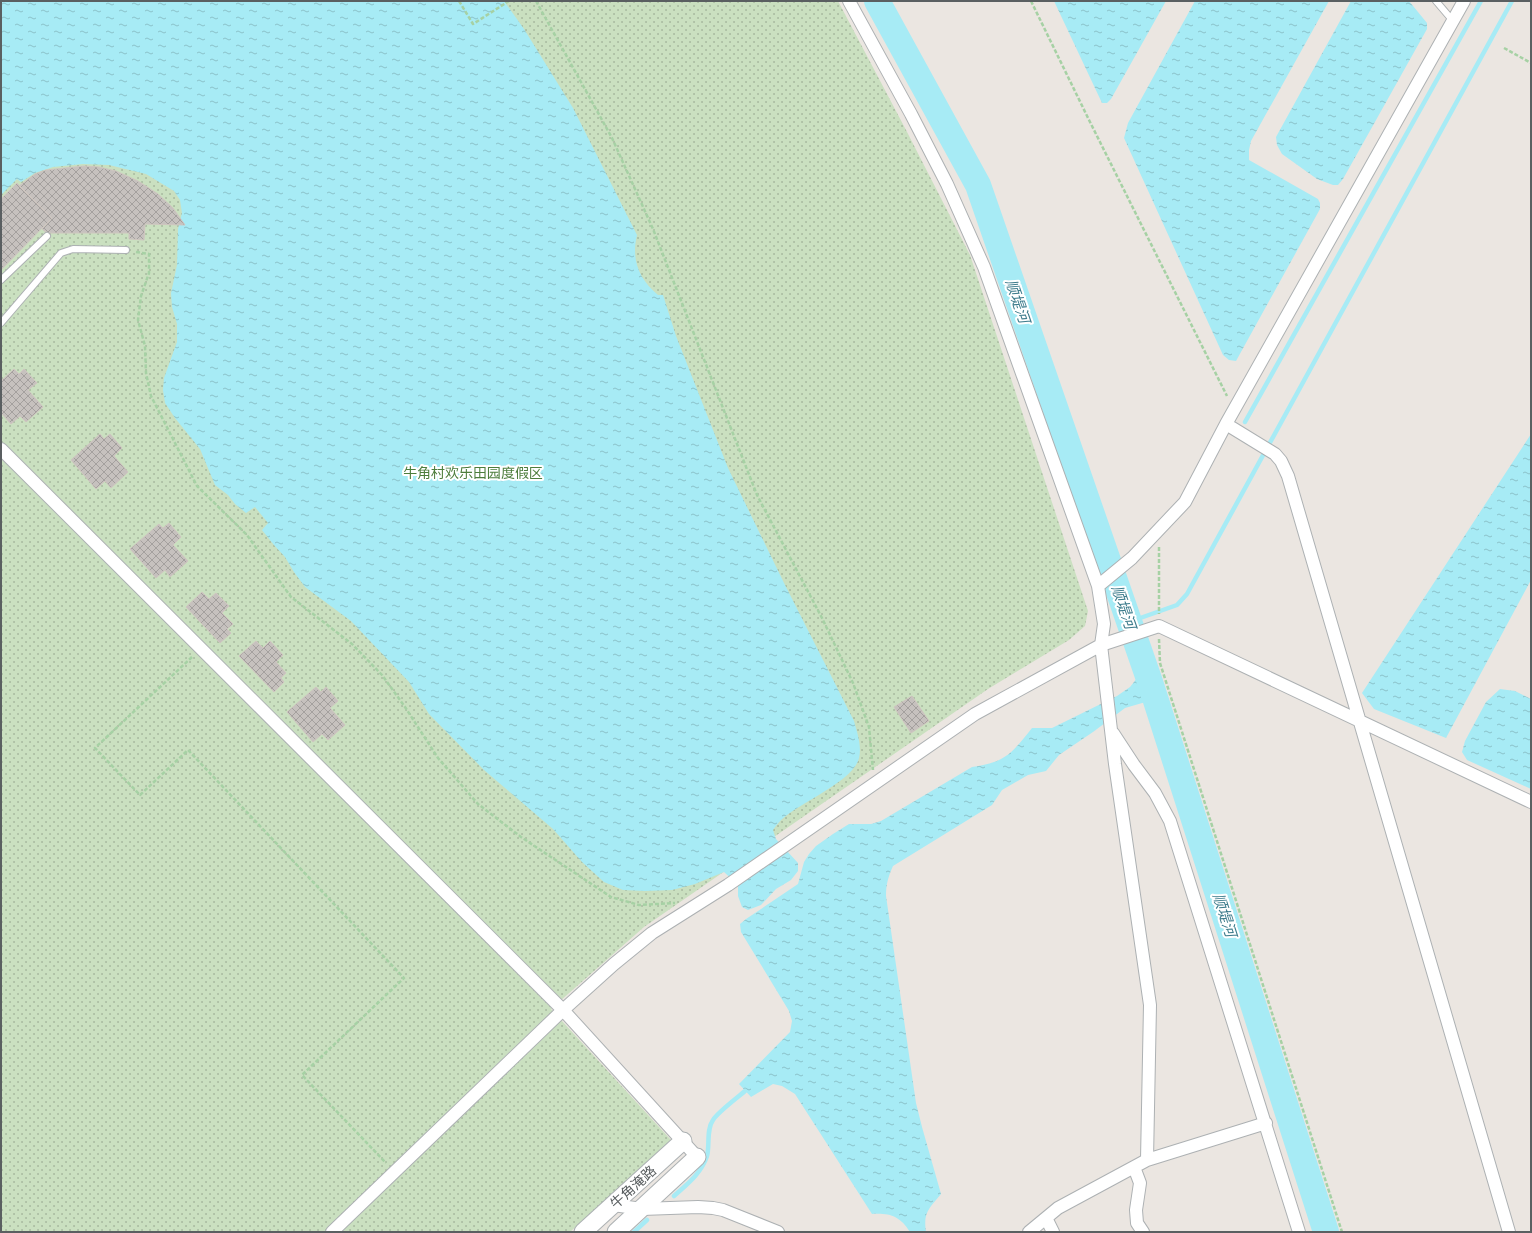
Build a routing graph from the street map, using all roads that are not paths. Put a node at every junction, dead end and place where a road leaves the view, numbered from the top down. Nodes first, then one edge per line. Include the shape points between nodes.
1 (849, 1) edge
2 (1436, 1) edge
3 (1464, 1) edge
4 (1453, 21) junction
5 (47, 236) dead end
6 (126, 250) road end
7 (1, 280) edge
8 (2, 320) edge
9 (1226, 424) junction
10 (1, 448) edge
11 (1098, 586) junction
12 (1101, 645) junction
13 (1360, 721) junction
14 (1111, 730) junction
15 (1531, 802) edge
16 (562, 1010) junction
17 (1266, 1123) junction
18 (683, 1141) junction
19 (697, 1158) joint
20 (1147, 1160) junction
21 (1134, 1167) junction
22 (613, 1205) junction
23 (642, 1209) junction
24 (1046, 1218) junction
25 (332, 1232) edge
26 (583, 1232) edge
27 (616, 1232) edge
28 (778, 1232) edge
29 (1029, 1232) edge
30 (1053, 1232) edge
31 (1143, 1232) edge
32 (1299, 1232) edge
33 (1509, 1232) edge

1 - 11 street via 944,177 984,267
2 - 4 lane
3 - 4 street
4 - 9 street
5 - 7 lane
6 - 8 lane via 73,249 61,253
9 - 11 street via 1185,502 1132,558
9 - 13 street via 1269,449 1281,461 1288,476
10 - 16 street
11 - 12 street via 1104,624
12 - 13 street via 1159,622
12 - 14 street
12 - 16 street via 975,714 728,885 652,933
13 - 15 street
13 - 33 street
14 - 17 street via 1155,793 1170,821
14 - 20 street via 1150,1005
16 - 18 street
16 - 25 street
17 - 20 street
17 - 32 street
18 - 19 street
18 - 22 street, 牛角淹路
19 - 23 street, 牛角淹路
20 - 21 street
21 - 24 street via 1058,1208
21 - 31 street via 1140,1183 1137,1223
22 - 23 street
22 - 26 street, 牛角淹路
23 - 27 street, 牛角淹路
23 - 28 street via 713,1208
24 - 29 street
24 - 30 street

